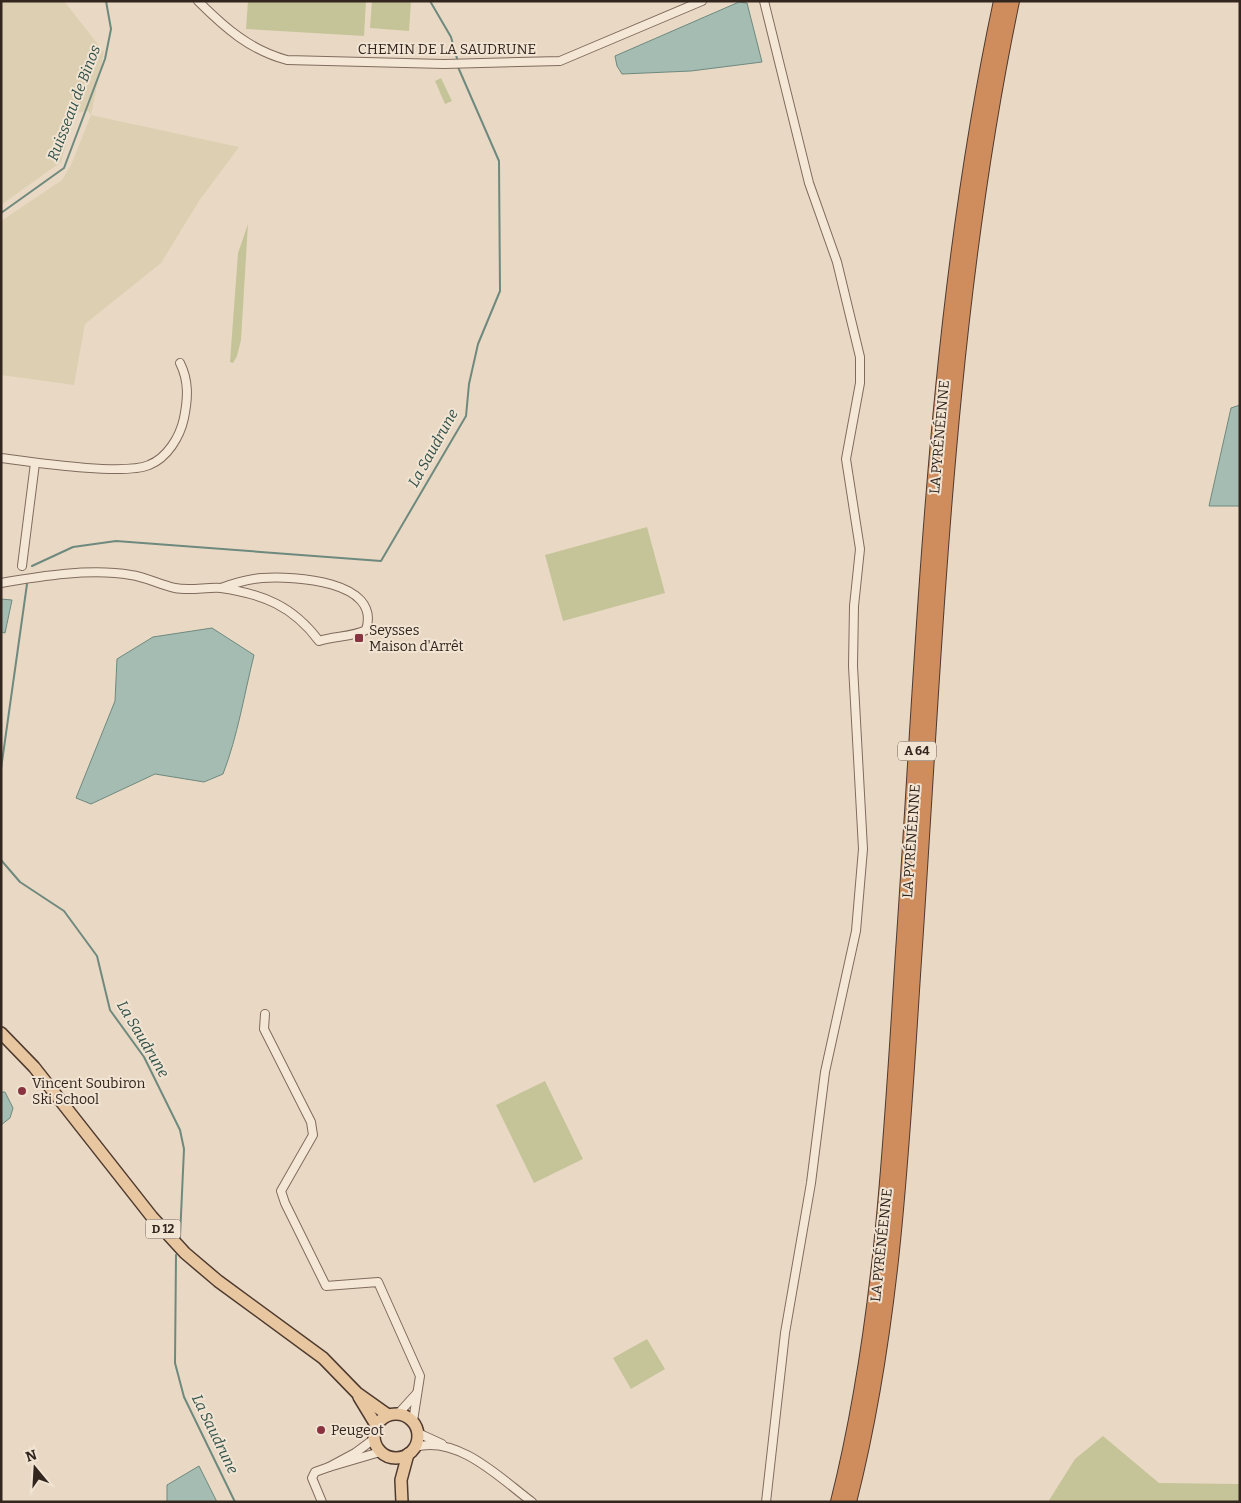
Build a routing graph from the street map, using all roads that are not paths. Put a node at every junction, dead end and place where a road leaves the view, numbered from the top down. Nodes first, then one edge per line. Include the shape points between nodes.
1 (198, 1) edge
2 (702, 1) edge
3 (764, 1) edge
4 (1001, 1) edge
5 (1012, 1) edge
6 (180, 363) dead end
7 (1, 458) edge
8 (36, 463) junction
9 (22, 566) dead end
10 (1, 583) edge
11 (221, 588) junction
12 (265, 1014) dead end
13 (1, 1033) edge
14 (357, 1393) junction
15 (417, 1393) junction
16 (393, 1414) junction
17 (413, 1421) junction
18 (376, 1425) junction
19 (418, 1433) junction
20 (374, 1439) junction
21 (445, 1446) junction
22 (411, 1451) junction
23 (385, 1455) junction
24 (329, 1467) junction
25 (401, 1480) junction
26 (322, 1502) edge
27 (402, 1502) edge
28 (532, 1502) edge
29 (766, 1502) edge
30 (838, 1502) edge
31 (849, 1502) edge

1 - 2 street, CHEMIN DE LA SAUDRUNE via 248,45 287,60 463,64 560,61
3 - 29 street via 806,174 834,253 860,358 860,383 846,460 860,549 854,606 853,666 863,841 856,931 825,1072 811,1183 785,1333
4 - 30 highway, LA PYRÉNÉENNE / A 64 via 966,193 950,316 936,466 887,1184 871,1328
5 - 31 highway, LA PYRÉNÉENNE / A 64 via 983,154 961,318 946,484 893,1240 869,1411
6 - 8 street via 187,378 186,408 176,440 163,457 149,466 128,470
7 - 8 street
8 - 9 street
10 - 11 street via 56,575 97,574 131,575 176,588
11 - 11 street via 264,598 287,608 319,641 335,636 358,635 366,630 368,624 366,610 360,600 351,592 326,583 300,578 261,578
12 - 15 street via 264,1029 311,1122 313,1135 281,1191 285,1203 326,1286 378,1282 417,1367 420,1376
13 - 14 main road, D 12 via 34,1067 170,1238 218,1281 323,1358
14 - 16 main road, D 12
14 - 18 main road, D 12
15 - 16 street
15 - 17 street
16 - 17 main road
16 - 18 main road
17 - 19 main road
18 - 20 main road
19 - 21 street
19 - 22 main road
20 - 23 main road
20 - 24 street
21 - 22 street via 428,1444
21 - 28 street via 474,1459
22 - 23 main road via 399,1458
22 - 25 main road
23 - 24 street
23 - 25 main road
24 - 26 street via 315,1472 312,1478
25 - 27 main road

